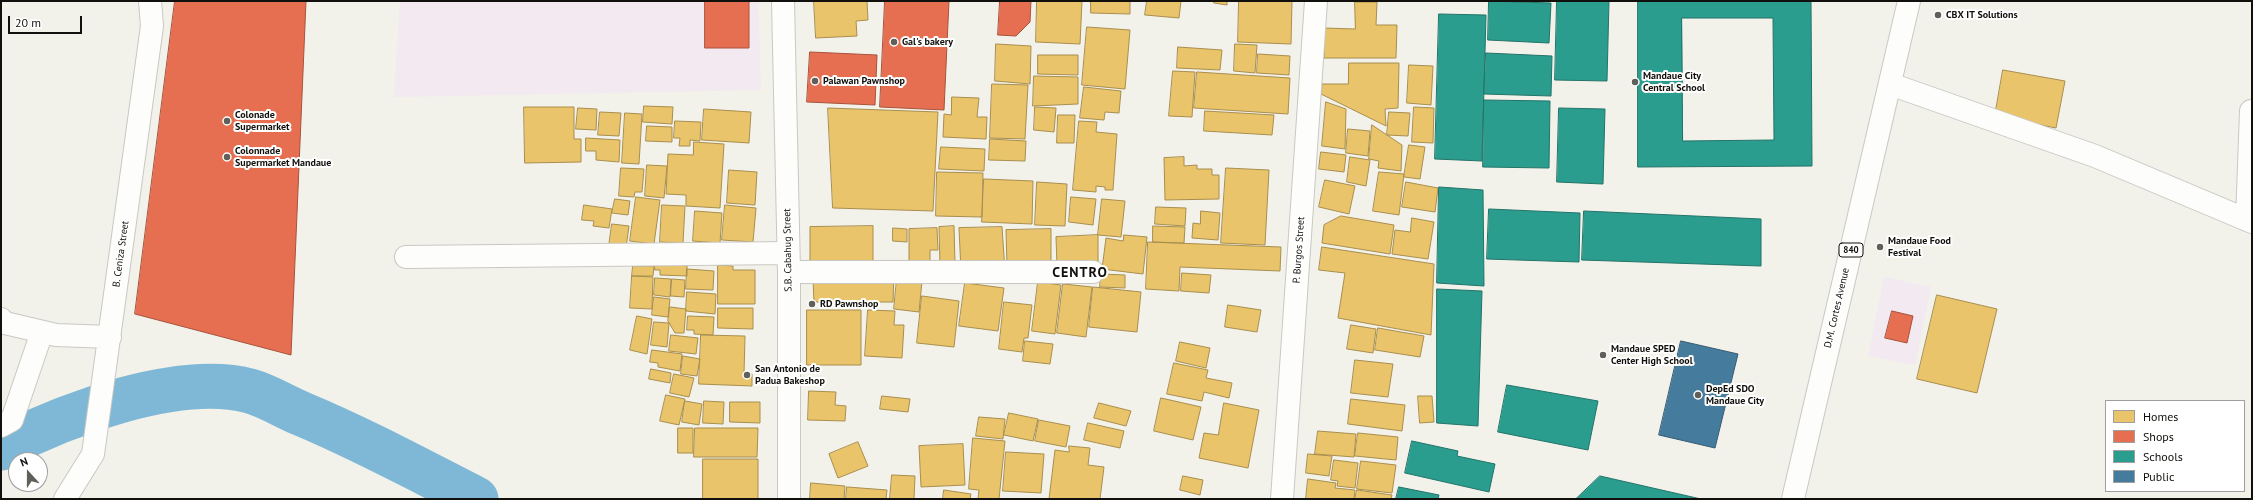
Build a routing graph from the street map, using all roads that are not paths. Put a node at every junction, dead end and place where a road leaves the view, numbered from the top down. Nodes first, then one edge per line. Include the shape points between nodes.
1 (150, 1) edge
2 (782, 1) edge
3 (1316, 1) edge
4 (1909, 1) edge
5 (1890, 84) junction
6 (2251, 111) dead end
7 (2250, 221) edge
8 (406, 257) dead end
9 (788, 262) junction
10 (1093, 272) dead end
11 (1, 319) edge
12 (42, 332) junction
13 (110, 338) junction
14 (1, 426) edge
15 (65, 499) edge
16 (789, 499) edge
17 (1282, 499) edge
18 (1793, 499) edge

1 - 13 main road, B. Ceniza Street via 152,26
2 - 9 main road, S.B. Cabahug Street
3 - 17 main road, P. Burgos Street
4 - 5 main road, D.M. Cortes Avenue / 840
5 - 7 main road via 2095,156
5 - 18 main road, D.M. Cortes Avenue / 840
6 - 7 main road
8 - 9 main road
9 - 10 main road
9 - 16 main road, S.B. Cabahug Street
11 - 12 main road via 5,323
12 - 13 main road
12 - 14 main road via 12,420
13 - 15 main road, B. Ceniza Street via 93,454

